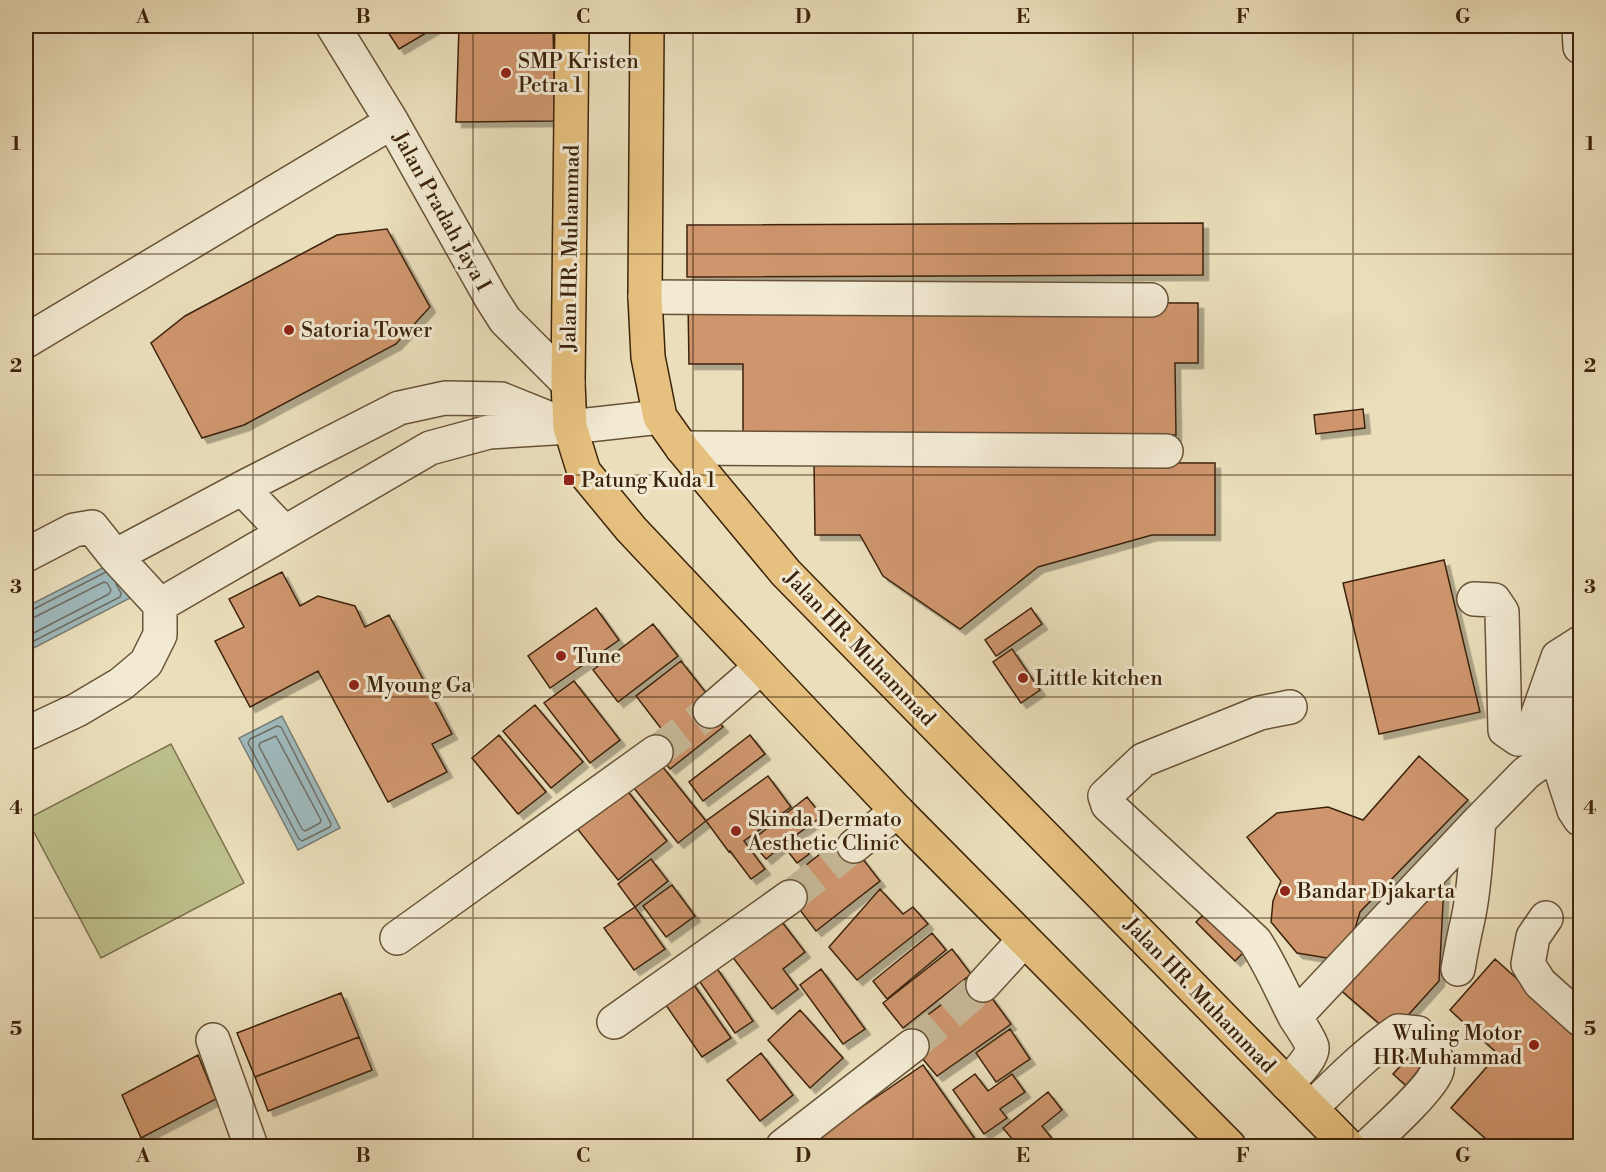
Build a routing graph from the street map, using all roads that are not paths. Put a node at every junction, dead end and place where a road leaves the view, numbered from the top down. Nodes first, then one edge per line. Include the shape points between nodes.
1 (333, 26) edge
2 (572, 26) edge
3 (647, 26) edge
4 (1580, 26) edge
5 (1581, 47) edge
6 (392, 122) junction
7 (645, 297) junction
8 (1151, 300) dead end
9 (26, 341) edge
10 (568, 383) junction
11 (660, 417) junction
12 (570, 427) junction
13 (682, 448) junction
14 (1166, 451) dead end
15 (242, 488) junction
16 (284, 532) junction
17 (26, 555) edge
18 (115, 556) junction
19 (1474, 599) dead end
20 (160, 605) junction
21 (1581, 643) edge
22 (1581, 665) edge
23 (761, 667) junction
24 (1290, 707) dead end
25 (710, 711) tunnel mouth
26 (26, 733) edge
27 (656, 752) tunnel mouth
28 (1556, 752) junction
29 (897, 811) junction
30 (1581, 819) edge
31 (1479, 821) junction
32 (854, 846) tunnel mouth
33 (790, 897) tunnel mouth
34 (1546, 918) dead end
35 (397, 938) dead end
36 (1024, 940) junction
37 (1458, 969) dead end
38 (983, 985) tunnel mouth
39 (1295, 1017) junction
40 (1581, 1019) edge
41 (614, 1022) dead end
42 (213, 1040) dead end
43 (912, 1046) tunnel mouth
44 (1287, 1084) junction
45 (1311, 1108) junction
46 (252, 1146) edge
47 (783, 1146) edge
48 (1229, 1146) edge
49 (1348, 1146) edge
50 (1368, 1146) edge

1 - 6 street, Jalan Pradah Jaya I
2 - 10 main road, Jalan HR. Muhammad
3 - 7 main road, Jalan HR. Muhammad
4 - 5 street
6 - 9 street
6 - 10 street, Jalan Pradah Jaya I via 505,320
7 - 8 street
7 - 11 main road, Jalan HR. Muhammad via 648,357
10 - 12 main road, Jalan HR. Muhammad
11 - 12 street
11 - 13 main road, Jalan HR. Muhammad
12 - 15 street via 501,399 445,398 399,408
12 - 16 street via 489,432 430,448
12 - 23 main road, Jalan HR. Muhammad via 584,472 631,529
13 - 14 street
13 - 44 main road, Jalan HR. Muhammad via 786,573
15 - 16 street
15 - 18 street
16 - 20 street
17 - 18 street via 74,530 92,527
18 - 20 street
19 - 21 street via 1494,600 1502,612 1505,730 1518,739 1532,731 1558,657
20 - 26 street via 160,635 146,663 121,684 77,710
22 - 28 street
23 - 25 street
23 - 29 main road, Jalan HR. Muhammad
24 - 39 street via 1260,714 1143,760 1105,799 1255,941
27 - 35 street
28 - 30 street via 1574,810
28 - 31 street via 1526,773
29 - 32 street
29 - 36 main road, Jalan HR. Muhammad
31 - 37 street
31 - 39 street
33 - 41 street
34 - 40 street via 1533,937 1528,964 1540,983
36 - 38 street
36 - 48 main road, Jalan HR. Muhammad
39 - 44 street via 1312,1047 1307,1060
42 - 46 street
43 - 47 street
44 - 45 main road, Jalan HR. Muhammad
45 - 49 main road, Jalan HR. Muhammad
45 - 50 street via 1366,1055 1398,1031 1418,1033 1437,1058 1437,1070 1423,1091

